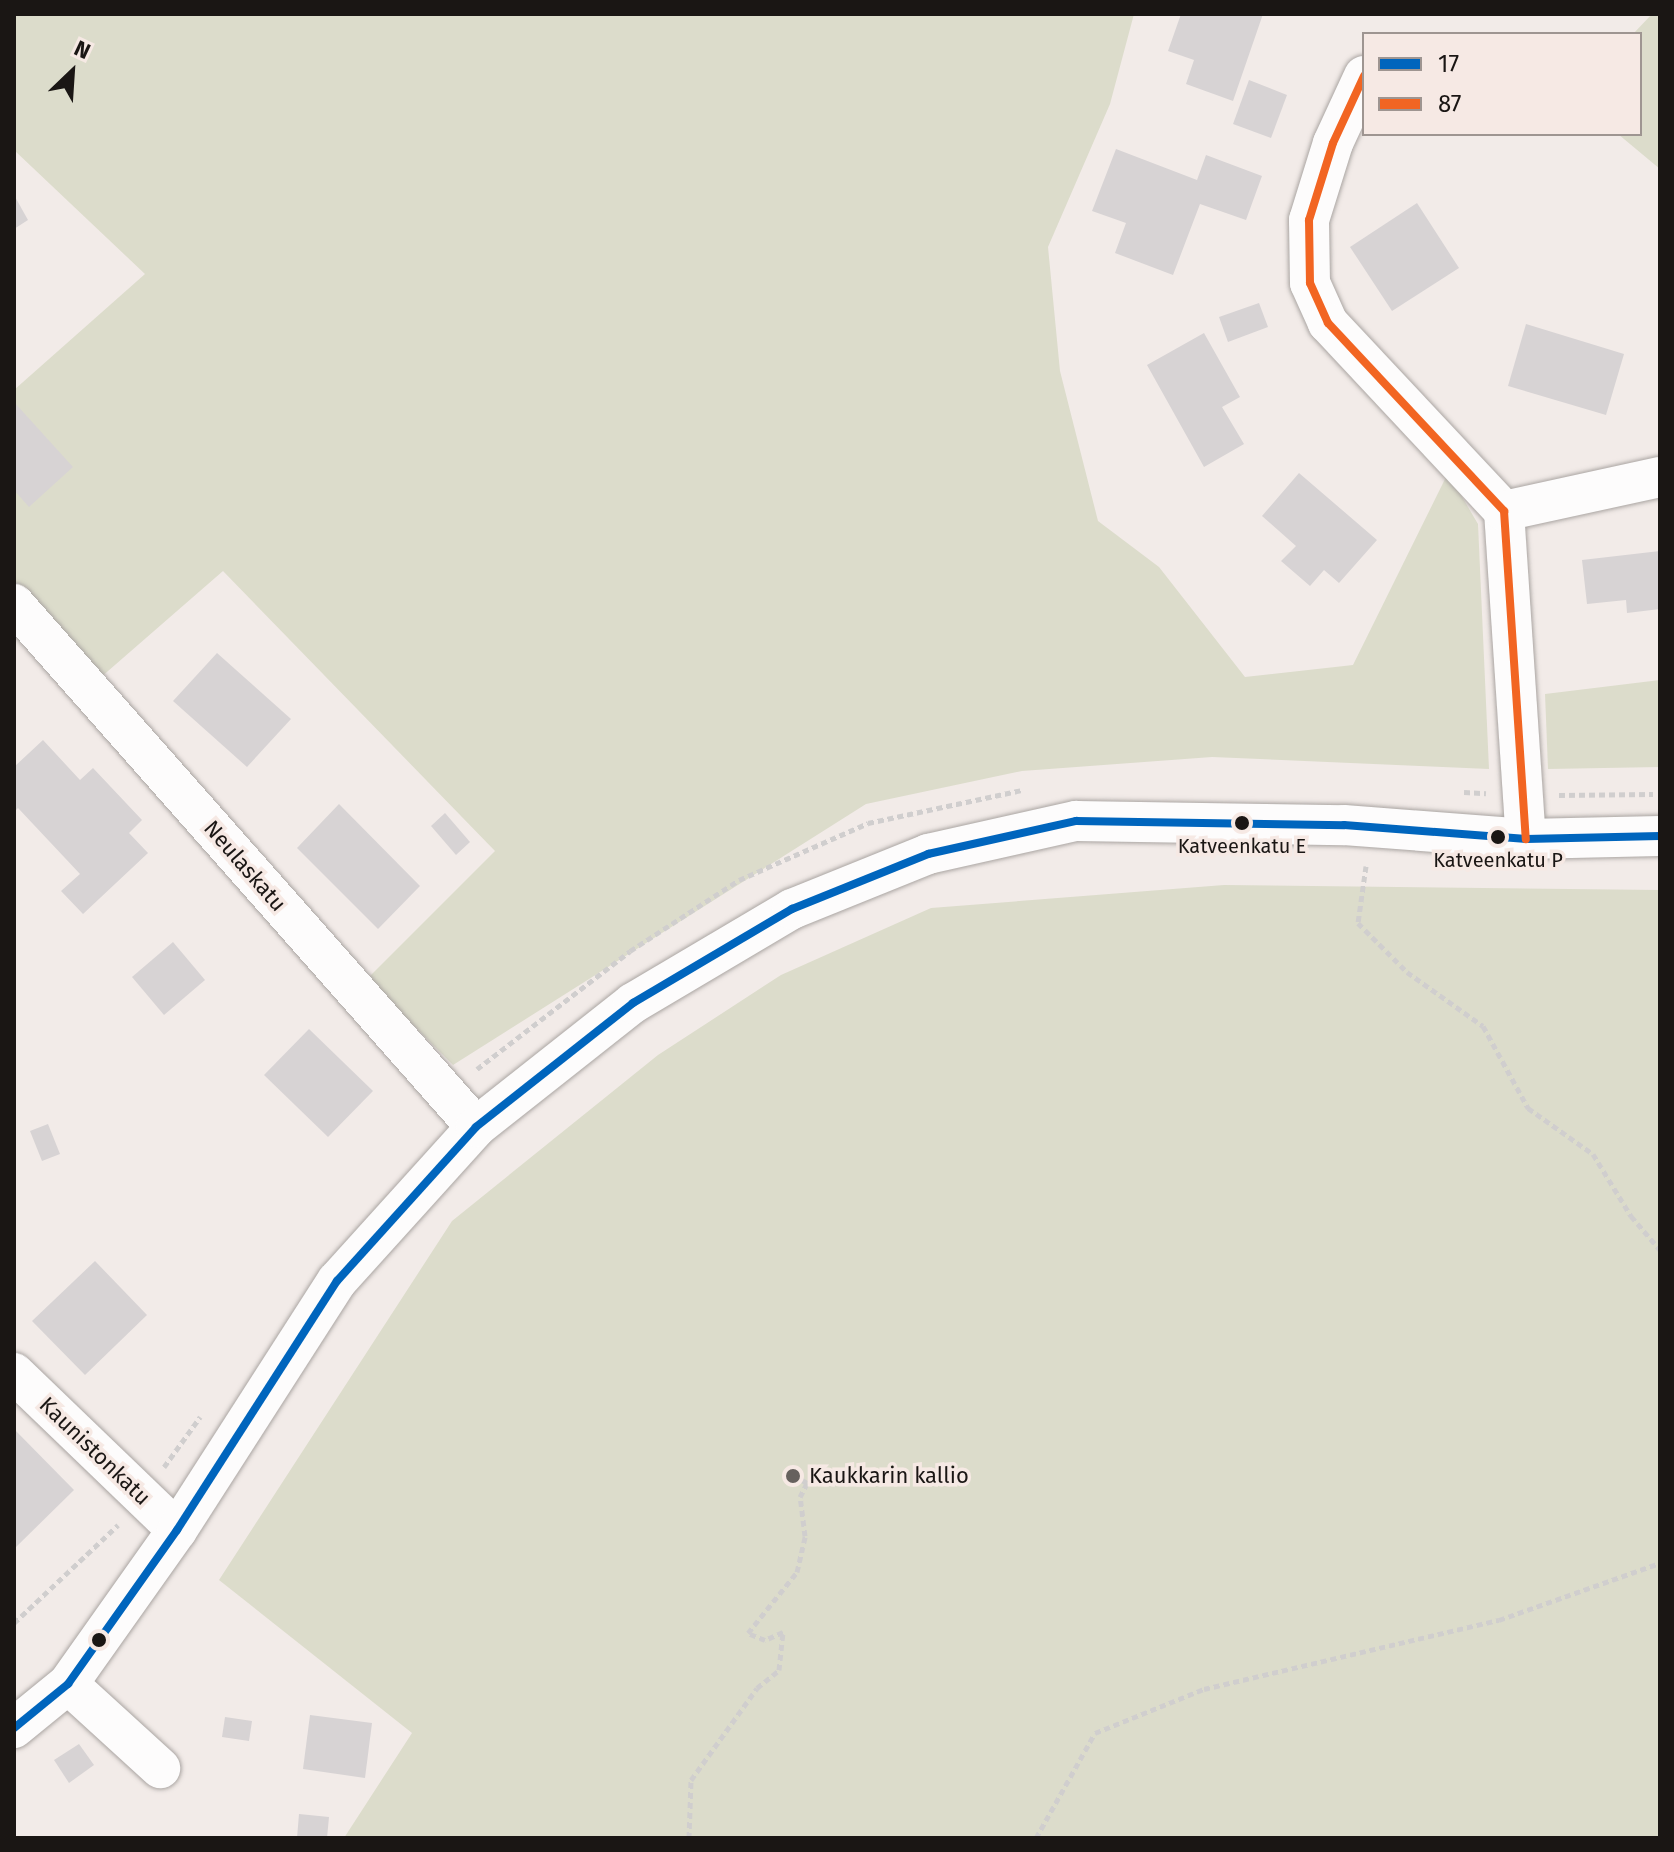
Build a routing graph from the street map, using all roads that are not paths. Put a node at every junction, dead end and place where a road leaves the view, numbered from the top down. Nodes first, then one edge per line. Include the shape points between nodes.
1 (1362, 80) edge
2 (1660, 477) edge
3 (1504, 511) junction
4 (14, 604) edge
5 (1660, 836) edge
6 (1526, 839) junction
7 (476, 1127) junction
8 (14, 1373) edge
9 (177, 1530) junction
10 (68, 1684) junction
11 (14, 1728) edge
12 (160, 1768) dead end

1 - 3 street via 1333,143 1309,220 1310,283 1328,323
2 - 3 street
3 - 6 street
4 - 7 street, Neulaskatu
5 - 6 street
6 - 7 street via 1344,825 1076,821 928,854 792,909 633,1003
7 - 9 street via 337,1281
8 - 9 street, Kaunistonkatu
9 - 10 street
10 - 11 street
10 - 12 street

